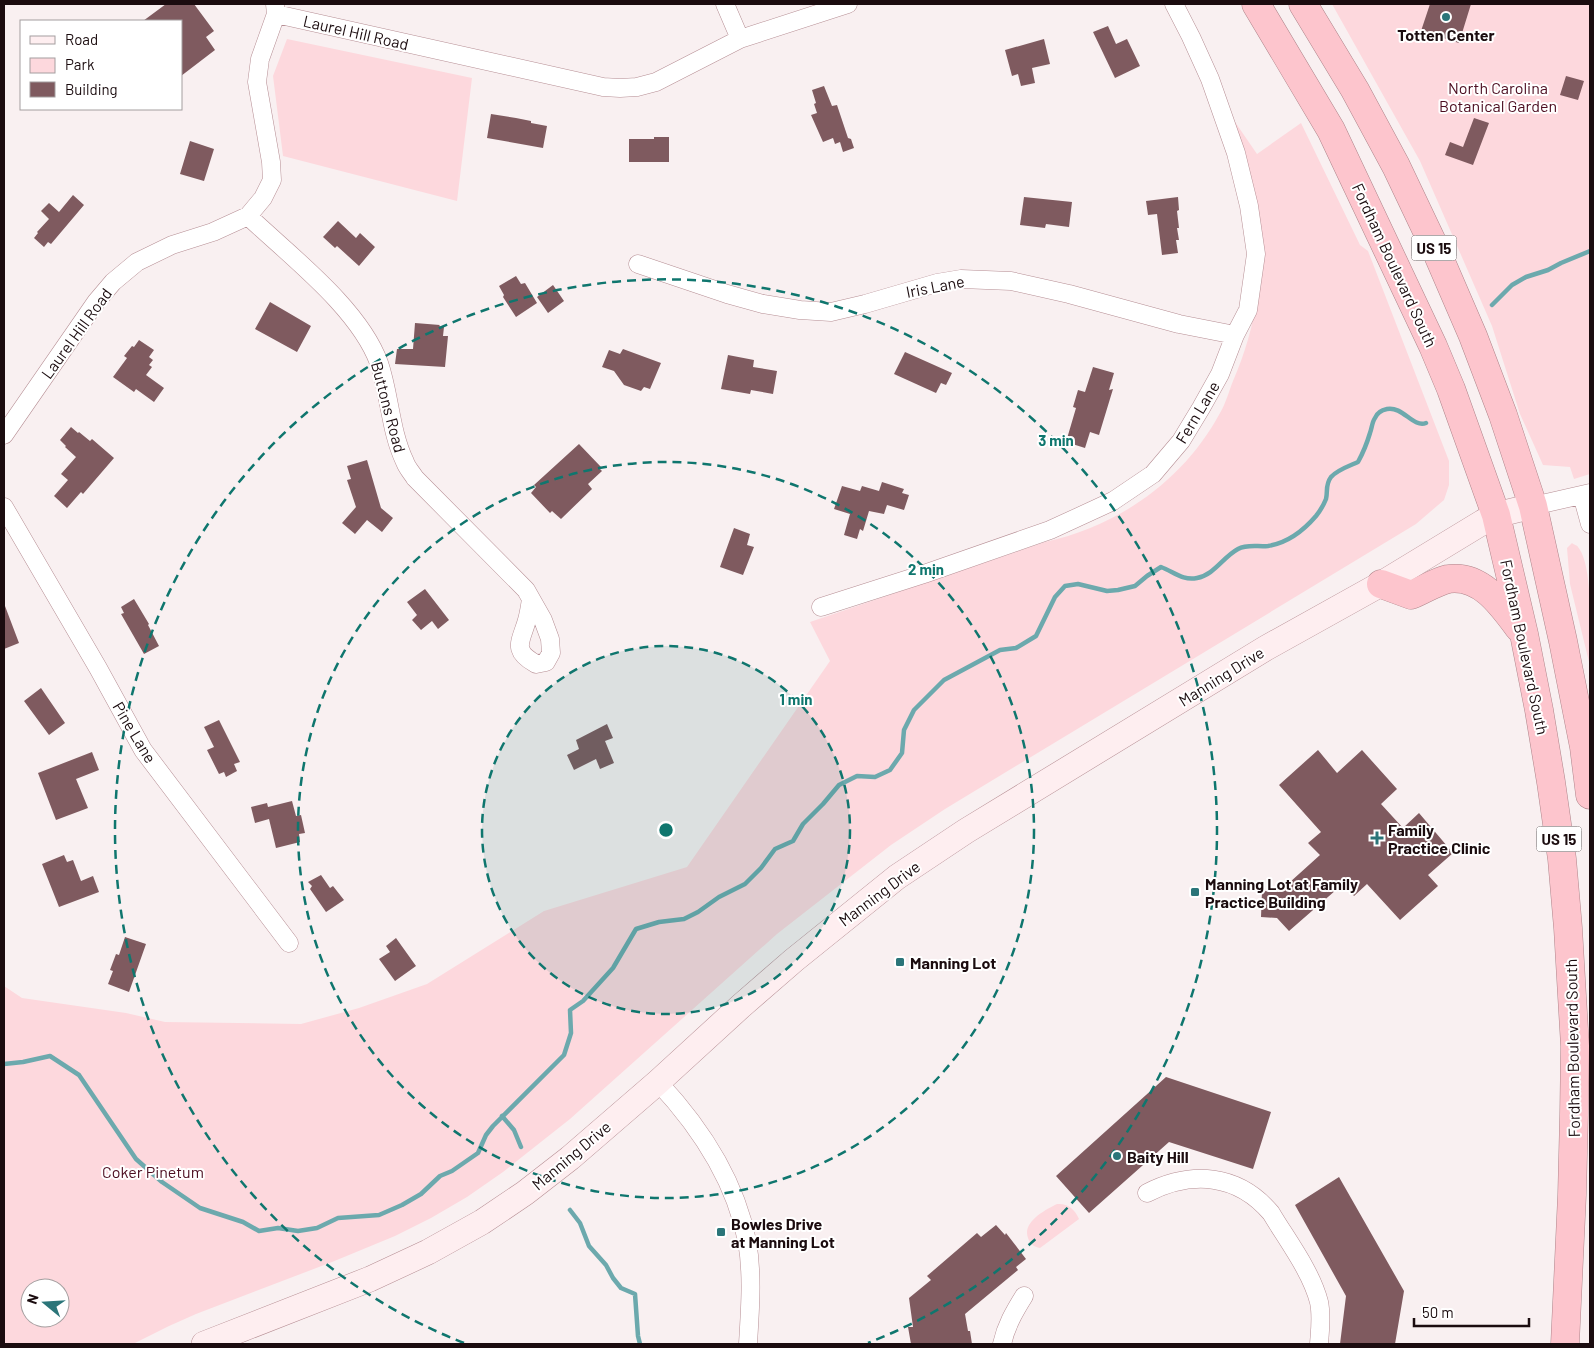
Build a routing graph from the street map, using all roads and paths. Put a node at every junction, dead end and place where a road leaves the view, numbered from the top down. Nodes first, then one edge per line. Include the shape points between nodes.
1 (725, 4) edge
2 (848, 4) edge
3 (1174, 4) edge
4 (1256, 4) edge
5 (1303, 4) edge
6 (276, 9) edge
7 (740, 39) junction
8 (248, 216) junction
9 (638, 264) dead end
10 (1235, 336) junction
11 (4, 434) edge
12 (1586, 494) edge
13 (1533, 506) junction
14 (4, 507) edge
15 (1496, 515) junction
16 (1590, 524) edge
17 (1381, 584) junction
18 (531, 599) dead end
19 (821, 607) dead end
20 (1524, 634) junction
21 (1590, 795) edge
22 (289, 943) dead end
23 (658, 1082) junction
24 (1147, 1193) dead end
25 (1024, 1296) dead end
26 (204, 1344) edge
27 (748, 1344) edge
28 (1002, 1344) edge
29 (1319, 1344) edge
30 (1565, 1344) edge

1 - 7 street
2 - 7 street, Laurel Hill Road
3 - 10 street, Fern Lane via 1210,79 1236,153 1249,206 1256,254 1253,283 1248,310
4 - 15 highway, Fordham Boulevard South / US 15 via 1331,130 1384,241 1451,389
5 - 13 highway, US 15 via 1356,90 1435,248 1473,336
6 - 7 street, Laurel Hill Road via 603,87 637,87 656,82
6 - 8 street, Laurel Hill Road via 260,59 257,82 272,180
8 - 11 street, Laurel Hill Road via 137,262 113,282
8 - 18 street, Buttons Road via 310,272 366,334 379,363 405,463 415,478 526,590
9 - 10 street, Iris Lane via 763,304 831,312 937,283 961,279 1011,281
10 - 19 street, Fern Lane via 1220,374 1181,441 1153,474 1113,501 1050,530
12 - 13 street, Manning Drive
12 - 16 street
13 - 15 street, Manning Drive
13 - 21 highway, US 15 via 1584,747
14 - 22 street, Pine Lane via 143,750
15 - 17 street, Manning Drive
15 - 20 highway, Fordham Boulevard South / US 15
17 - 20 highway via 1411,595 1447,580 1469,581 1497,600
17 - 23 street, Manning Drive via 1266,648 966,831 897,877 764,986
20 - 30 highway, Fordham Boulevard South / US 15 via 1544,737 1560,849 1575,1046
23 - 26 street, Manning Drive via 525,1194 482,1222 370,1279
23 - 27 street via 700,1131 725,1174 735,1200 747,1240 750,1264
24 - 29 street via 1170,1182 1208,1178 1238,1188 1264,1204 1314,1286 1321,1324
25 - 28 street via 1011,1316

